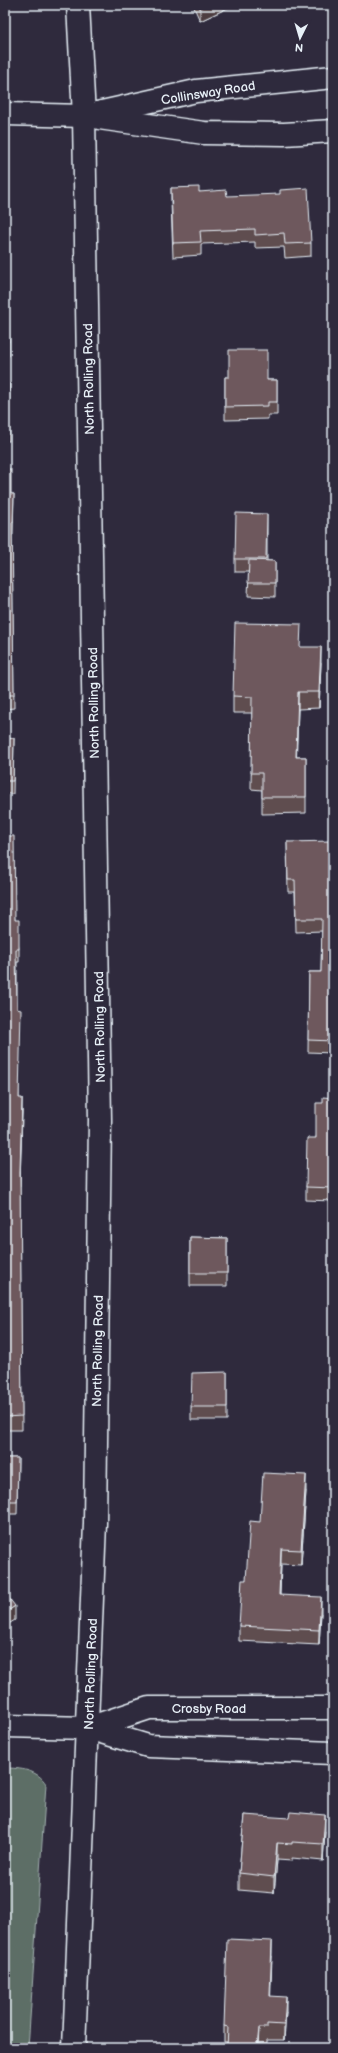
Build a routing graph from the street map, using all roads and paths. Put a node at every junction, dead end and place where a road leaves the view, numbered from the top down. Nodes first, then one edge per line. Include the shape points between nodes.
1 (78, 5) edge
2 (333, 77) edge
3 (5, 114) edge
4 (84, 116) junction
5 (333, 131) edge
6 (333, 1708) edge
7 (5, 1726) edge
8 (88, 1728) junction
9 (333, 1753) edge
10 (74, 2048) edge

1 - 4 main road, North Rolling Road
2 - 4 main road, Collinsway Road via 196,91
3 - 4 main road, Collinsway Road
4 - 5 main road, Collinsway Road via 204,133 284,134
4 - 8 main road, North Rolling Road via 100,1120 95,1523
6 - 8 main road, Crosby Road via 149,1708
7 - 8 main road, Crosby Road
8 - 9 main road, Crosby Road via 148,1746
8 - 10 main road, North Rolling Road

